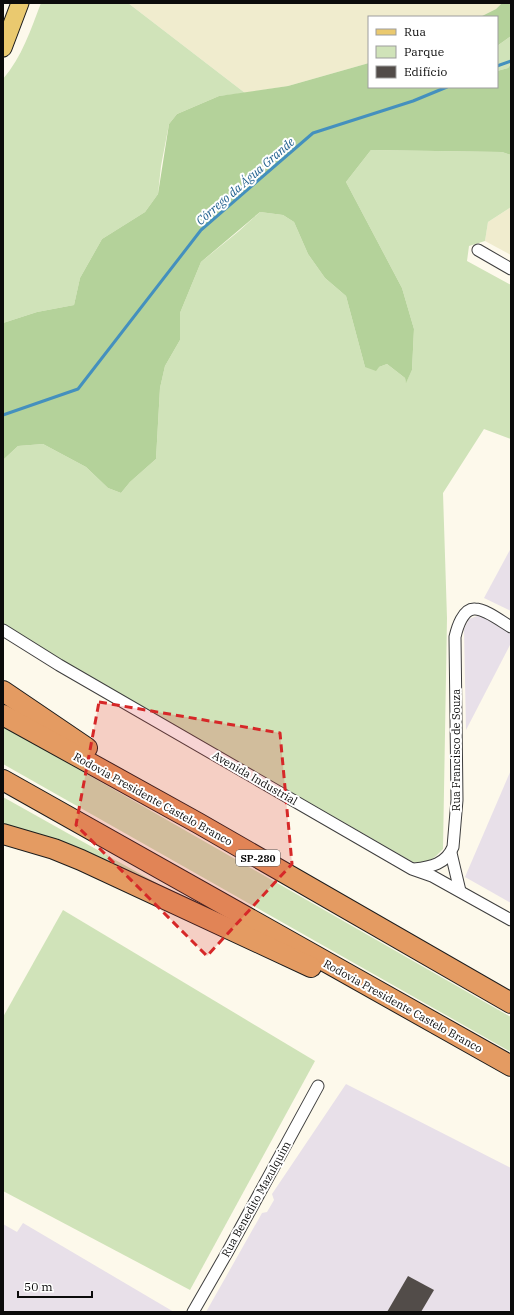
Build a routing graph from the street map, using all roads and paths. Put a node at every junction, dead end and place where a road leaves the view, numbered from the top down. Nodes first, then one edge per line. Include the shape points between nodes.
1 (20, 3) edge
2 (3, 48) edge
3 (478, 250) dead end
4 (511, 269) edge
5 (511, 627) edge
6 (3, 630) edge
7 (3, 691) edge
8 (3, 715) edge
9 (3, 780) edge
10 (198, 823) junction
11 (3, 834) edge
12 (451, 853) junction
13 (412, 869) junction
14 (460, 891) junction
15 (511, 920) edge
16 (511, 1003) edge
17 (430, 1021) junction
18 (511, 1066) edge
19 (318, 1086) dead end
20 (193, 1312) edge

1 - 2 main road
3 - 4 street
5 - 12 street, Rua Francisco de Souza via 476,609 471,609 458,625 455,637 455,836
6 - 13 street, Avenida Industrial
7 - 10 highway
8 - 10 highway, Rodovia Presidente Castelo Branco / SP-280
9 - 17 highway, Rodovia Presidente Castelo Branco
10 - 16 highway, Rodovia Presidente Castelo Branco / SP-280
11 - 17 highway via 54,849 100,868
12 - 13 street via 435,865
12 - 14 street
13 - 14 street, Avenida Industrial
14 - 15 street, Avenida Industrial
17 - 18 highway, Rodovia Presidente Castelo Branco
19 - 20 street, Rua Benedito Mazulquim

